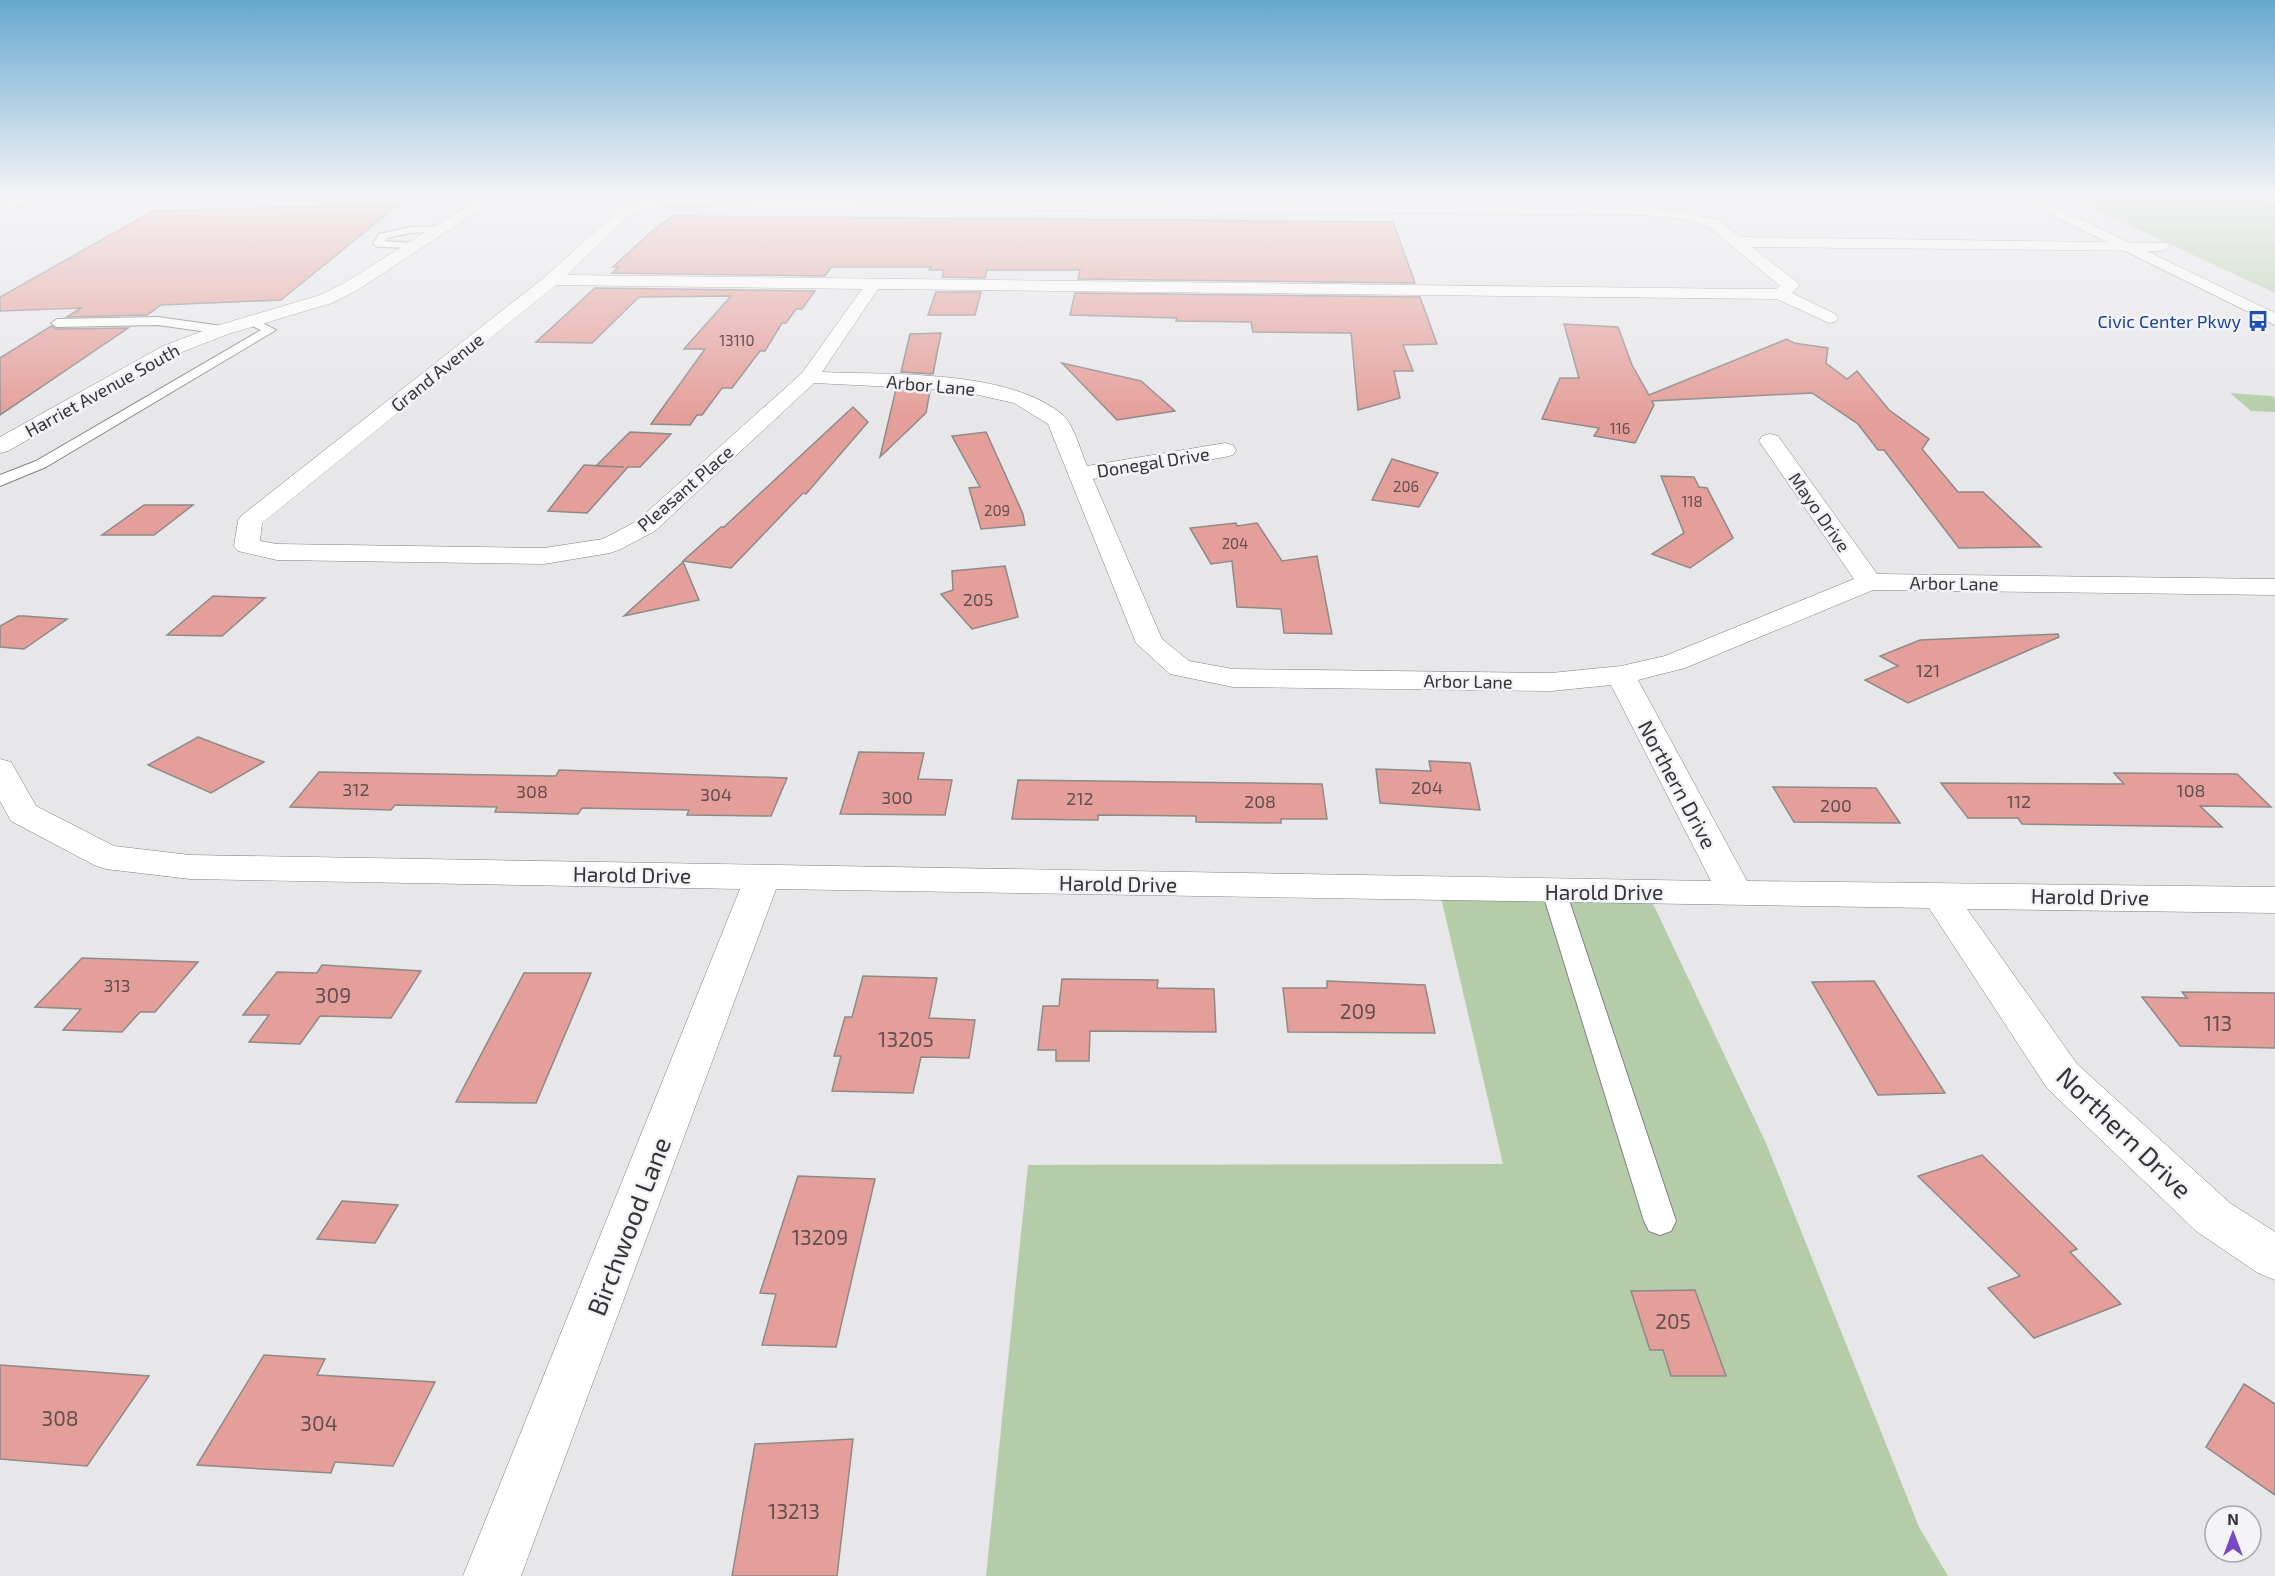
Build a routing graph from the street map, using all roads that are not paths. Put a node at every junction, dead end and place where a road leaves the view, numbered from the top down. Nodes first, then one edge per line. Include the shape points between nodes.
1 (377, 269) edge
2 (564, 269) edge
3 (1770, 269) edge
4 (2169, 269) edge
5 (552, 280) junction
6 (874, 284) junction
7 (1780, 294) junction
8 (1829, 318) dead end
9 (2275, 320) edge
10 (251, 321) junction
11 (57, 323) dead end
12 (222, 330) junction
13 (809, 377) junction
14 (1770, 441) dead end
15 (0, 446) edge
16 (1225, 450) dead end
17 (1080, 474) junction
18 (0, 481) edge
19 (248, 546) joint
20 (1869, 582) junction
21 (2275, 587) edge
22 (1621, 675) junction
23 (0, 769) edge
24 (763, 877) junction
25 (1554, 891) junction
26 (1736, 892) junction
27 (1938, 894) junction
28 (2275, 900) edge
29 (1660, 1221) dead end
30 (2275, 1258) edge
31 (492, 1576) edge

1 - 10 main road, Harriet Avenue South via 326,299
2 - 5 main road, Grand Avenue
3 - 7 main road via 1791,286
4 - 9 main road
5 - 6 main road
5 - 19 main road, Grand Avenue via 250,521
6 - 7 main road
6 - 13 main road, Pleasant Place
7 - 8 main road
10 - 12 main road, Harriet Avenue South
10 - 18 lane via 270,330 41,465
11 - 12 lane via 158,321
12 - 15 main road, Harriet Avenue South via 170,350
13 - 17 main road, Arbor Lane via 956,384 1020,398 1057,421
13 - 19 main road, Pleasant Place via 646,526 610,545 544,556 277,552
14 - 20 main road, Mayo Drive
16 - 17 main road, Donegal Drive
17 - 22 main road, Arbor Lane via 1150,643 1180,668 1233,678 1551,682
20 - 21 main road, Arbor Lane
20 - 22 main road, Arbor Lane via 1675,662
22 - 26 main road, Northern Drive
23 - 24 main road, Harold Drive via 23,813 106,857 190,867
24 - 25 main road, Harold Drive
24 - 31 main road, Birchwood Lane
25 - 26 main road, Harold Drive
25 - 29 lane
26 - 27 main road, Harold Drive
27 - 28 main road, Harold Drive
27 - 30 main road, Northern Drive via 2062,1076 2213,1217

